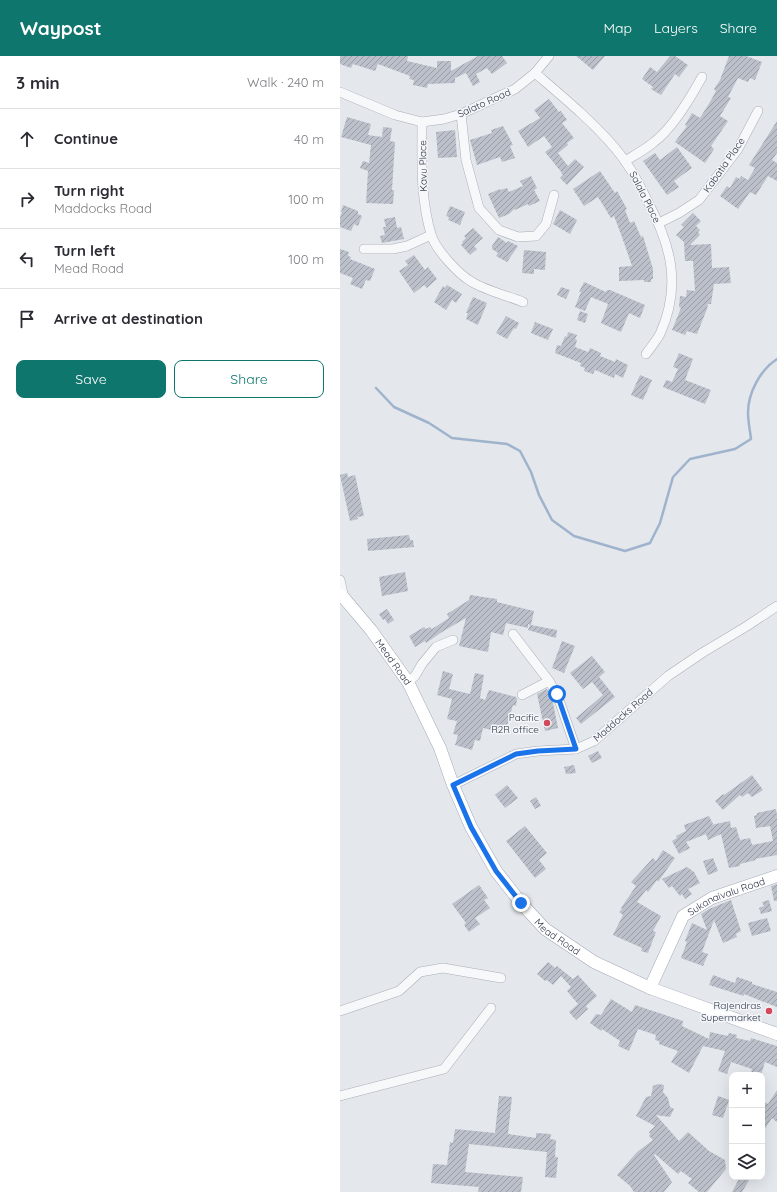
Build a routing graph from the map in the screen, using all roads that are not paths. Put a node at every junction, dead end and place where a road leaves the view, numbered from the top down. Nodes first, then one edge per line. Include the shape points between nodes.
1 (549, 56) edge
2 (535, 73) junction
3 (702, 77) dead end
4 (340, 92) edge
5 (758, 111) dead end
6 (461, 114) junction
7 (422, 122) junction
8 (625, 161) junction
9 (554, 195) dead end
10 (659, 222) junction
11 (431, 235) junction
12 (364, 249) dead end
13 (523, 302) dead end
14 (646, 354) dead end
15 (340, 580) edge
16 (342, 596) edge
17 (777, 606) edge
18 (513, 634) dead end
19 (453, 640) dead end
20 (549, 681) junction
21 (408, 682) junction
22 (522, 695) dead end
23 (576, 749) junction
24 (453, 785) junction
25 (777, 876) edge
26 (501, 978) dead end
27 (650, 988) junction
28 (490, 1008) dead end
29 (340, 1011) edge
30 (777, 1034) edge
31 (340, 1096) edge

1 - 2 street, Salato Road
2 - 6 street, Salato Road via 515,89
2 - 8 street, Salala Place via 588,119
3 - 8 street via 664,134
4 - 7 street, Salato Road via 395,116
5 - 10 street, Kabatia Place via 738,148 699,200
6 - 7 street, Salato Road
6 - 9 street via 466,160 479,208 499,230 518,237 536,236 546,224
7 - 11 street, Kavu Place via 422,192
8 - 10 street, Salala Place
10 - 14 street, Salala Place via 669,253 673,282 670,307 659,334
11 - 12 street via 393,249
11 - 13 street, Kavu Place via 454,269 472,283
15 - 16 street
16 - 21 main road, Mead Road via 371,630
17 - 23 street, Maddocks Road via 668,676 594,741
18 - 20 street
19 - 21 street via 436,647
20 - 22 street
20 - 23 street via 557,694
21 - 24 main road, Mead Road via 440,748
23 - 24 street, Maddocks Road via 516,754
24 - 27 main road, Mead Road via 471,827 496,871 545,928 594,962
25 - 27 main road, Sukanaivalu Road via 712,898 683,916
26 - 29 street via 443,968 434,969 420,972 399,991
27 - 30 main road, Mead Road
28 - 31 street via 444,1069

